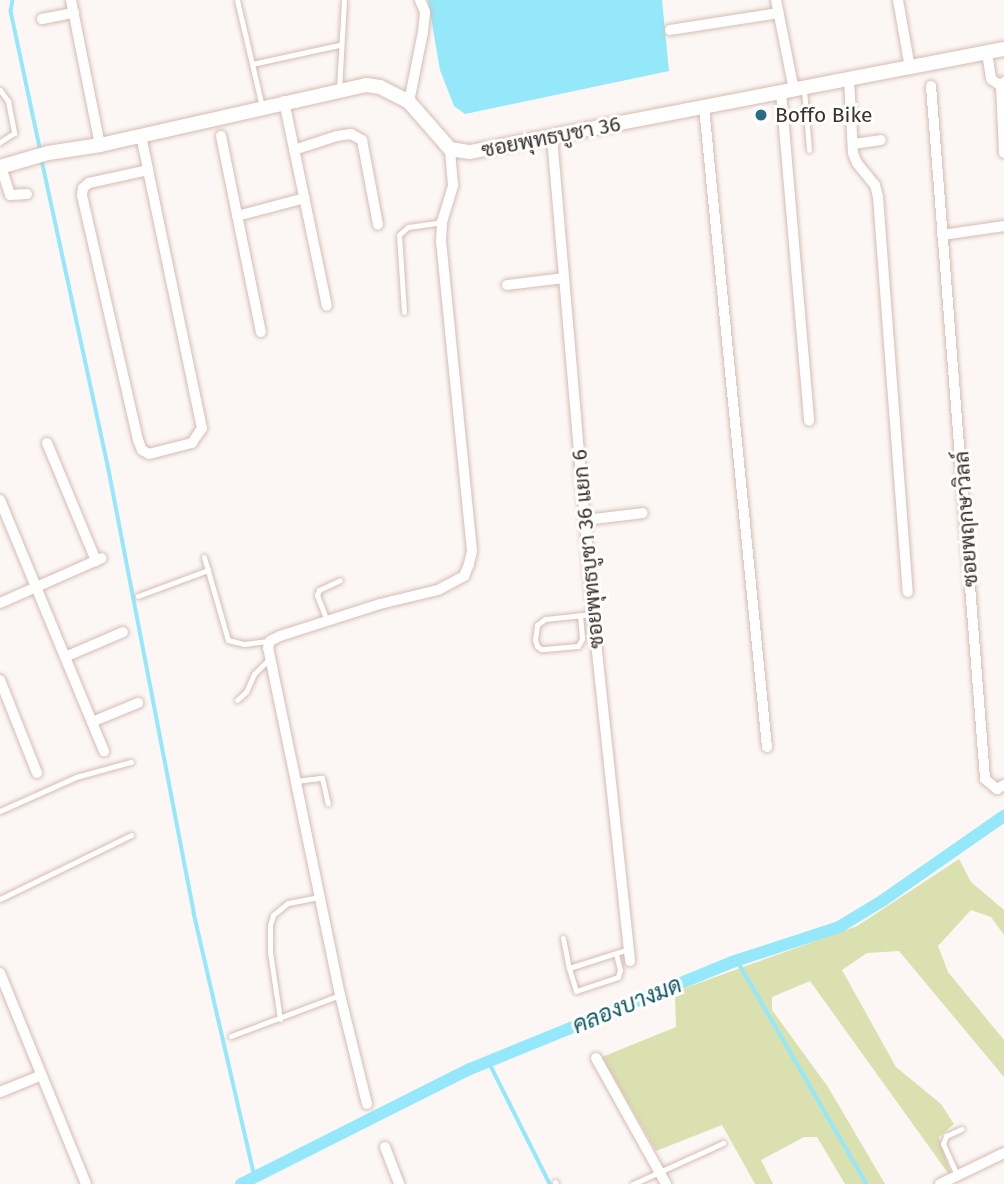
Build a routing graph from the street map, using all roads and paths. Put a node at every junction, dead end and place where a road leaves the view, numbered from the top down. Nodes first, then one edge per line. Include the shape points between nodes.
1 (71, 0) edge
2 (237, 0) edge
3 (344, 0) edge
4 (420, 0) edge
5 (776, 0) edge
6 (898, 0) edge
7 (74, 13) junction
8 (779, 13) junction
9 (41, 19) dead end
10 (670, 30) dead end
11 (340, 46) junction
12 (1004, 49) edge
13 (987, 53) junction
14 (252, 64) junction
15 (910, 68) junction
16 (849, 79) junction
17 (1002, 84) edge
18 (931, 86) dead end
19 (0, 90) edge
20 (339, 90) junction
21 (793, 90) junction
22 (284, 101) junction
23 (409, 102) junction
24 (262, 107) junction
25 (704, 107) junction
26 (141, 136) junction
27 (221, 136) dead end
28 (552, 137) junction
29 (881, 140) dead end
30 (0, 142) edge
31 (853, 144) junction
32 (100, 145) junction
33 (450, 149) junction
34 (295, 150) junction
35 (809, 150) dead end
36 (1004, 153) edge
37 (1, 167) edge
38 (148, 170) junction
39 (27, 194) dead end
40 (304, 198) junction
41 (237, 216) junction
42 (442, 222) junction
43 (378, 225) dead end
44 (1004, 226) edge
45 (942, 235) junction
46 (564, 278) junction
47 (507, 285) dead end
48 (327, 306) dead end
49 (404, 312) dead end
50 (261, 332) dead end
51 (809, 421) dead end
52 (47, 443) dead end
53 (0, 500) edge
54 (643, 513) dead end
55 (585, 520) junction
56 (204, 557) dead end
57 (208, 570) junction
58 (340, 580) dead end
59 (36, 587) junction
60 (908, 592) dead end
61 (138, 596) dead end
62 (0, 603) edge
63 (593, 614) junction
64 (580, 615) junction
65 (327, 621) junction
66 (123, 632) dead end
67 (270, 641) junction
68 (65, 657) junction
69 (269, 659) junction
70 (0, 680) edge
71 (237, 700) dead end
72 (138, 703) dead end
73 (92, 722) junction
74 (767, 747) dead end
75 (104, 751) dead end
76 (131, 762) dead end
77 (37, 773) dead end
78 (296, 781) junction
79 (1004, 785) edge
80 (328, 803) dead end
81 (0, 811) edge
82 (131, 835) dead end
83 (320, 897) junction
84 (0, 899) edge
85 (563, 938) dead end
86 (629, 949) junction
87 (616, 954) junction
88 (630, 961) dead end
89 (569, 968) junction
90 (0, 973) edge
91 (340, 996) junction
92 (280, 1019) junction
93 (231, 1036) dead end
94 (596, 1058) dead end
95 (42, 1074) junction
96 (0, 1092) edge
97 (367, 1104) dead end
98 (962, 1129) dead end
99 (723, 1143) dead end
100 (385, 1147) dead end
101 (1004, 1153) edge
102 (658, 1172) junction
103 (957, 1175) junction
104 (86, 1184) edge
105 (399, 1184) edge
106 (633, 1184) edge
107 (666, 1184) edge
108 (940, 1184) edge

1 - 7 street
2 - 14 lane
3 - 11 lane
4 - 23 street via 424,22
5 - 8 street
6 - 15 street
7 - 9 street
7 - 32 street
8 - 10 street
8 - 21 street
11 - 14 lane
11 - 20 lane
12 - 13 street, ซอยพุทธบูชา 36
13 - 15 street, ซอยพุทธบูชา 36
13 - 17 street via 991,79
14 - 24 lane
15 - 16 street, ซอยพุทธบูชา 36
16 - 21 street, ซอยพุทธบูชา 36
16 - 31 street
17 - 36 street
18 - 45 street, ซอยพฤกษาวิลล์
19 - 30 lane via 8,101 14,133
20 - 22 street, ซอยพุทธบูชา 36
20 - 23 street, ซอยพุทธบูชา 36 via 373,86
21 - 25 street, ซอยพุทธบูชา 36
21 - 35 lane
21 - 51 street
22 - 24 street, ซอยพุทธบูชา 36
22 - 34 street
23 - 33 street, ซอยพุทธบูชา 36
24 - 26 street, ซอยพุทธบูชา 36
25 - 28 street, ซอยพุทธบูชา 36
25 - 74 street
26 - 32 street, ซอยพุทธบูชา 36
26 - 38 street
27 - 41 street
28 - 33 street, ซอยพุทธบูชา 36 via 470,152
28 - 46 street, ซอยพุทธบูชา 36 แยก 6
29 - 31 street
31 - 60 street via 857,163 875,185 878,197
32 - 37 street, ซอยพุทธบูชา 36
33 - 42 street via 453,184
34 - 40 street
34 - 43 street via 337,136 351,134 362,140
37 - 39 street via 10,195
38 - 38 street via 202,428 192,443 149,454 138,440 82,195 89,183
40 - 41 street
40 - 48 street
41 - 50 street
42 - 49 lane via 408,227 399,235
42 - 65 street via 445,298 472,551 469,564 464,576 438,590
44 - 45 street
45 - 79 street, ซอยพฤกษาวิลล์ via 985,779 997,789
46 - 47 street
46 - 55 street, ซอยพุทธบูชา 36 แยก 6
52 - 59 street via 99,560
53 - 59 street
54 - 55 street
55 - 63 street, ซอยพุทธบูชา 36 แยก 6
56 - 57 lane
57 - 61 lane
57 - 67 lane via 228,639 244,644
58 - 65 lane via 317,595
59 - 62 street
59 - 68 street
63 - 64 lane
63 - 86 street, ซอยพุทธบูชา 36 แยก 6
64 - 64 lane via 539,623 537,646 578,646 582,639
65 - 67 street
66 - 68 street
67 - 69 street
68 - 73 street
69 - 71 lane
69 - 78 street
70 - 77 street
72 - 73 street
73 - 75 street
76 - 81 lane via 75,777
78 - 80 lane via 322,778
78 - 83 street
82 - 84 lane
83 - 91 street
83 - 92 lane via 288,903 273,915 270,952
85 - 89 lane
86 - 87 lane
86 - 88 street, ซอยพุทธบูชา 36 แยก 6
87 - 89 lane
87 - 89 lane via 618,977 576,991
90 - 95 street
91 - 92 lane
91 - 97 street
92 - 93 lane
94 - 102 street
95 - 96 street
95 - 104 street
98 - 103 lane via 946,1136 943,1144
99 - 102 lane
100 - 105 street
101 - 103 street
102 - 106 lane
102 - 107 street
103 - 108 street

